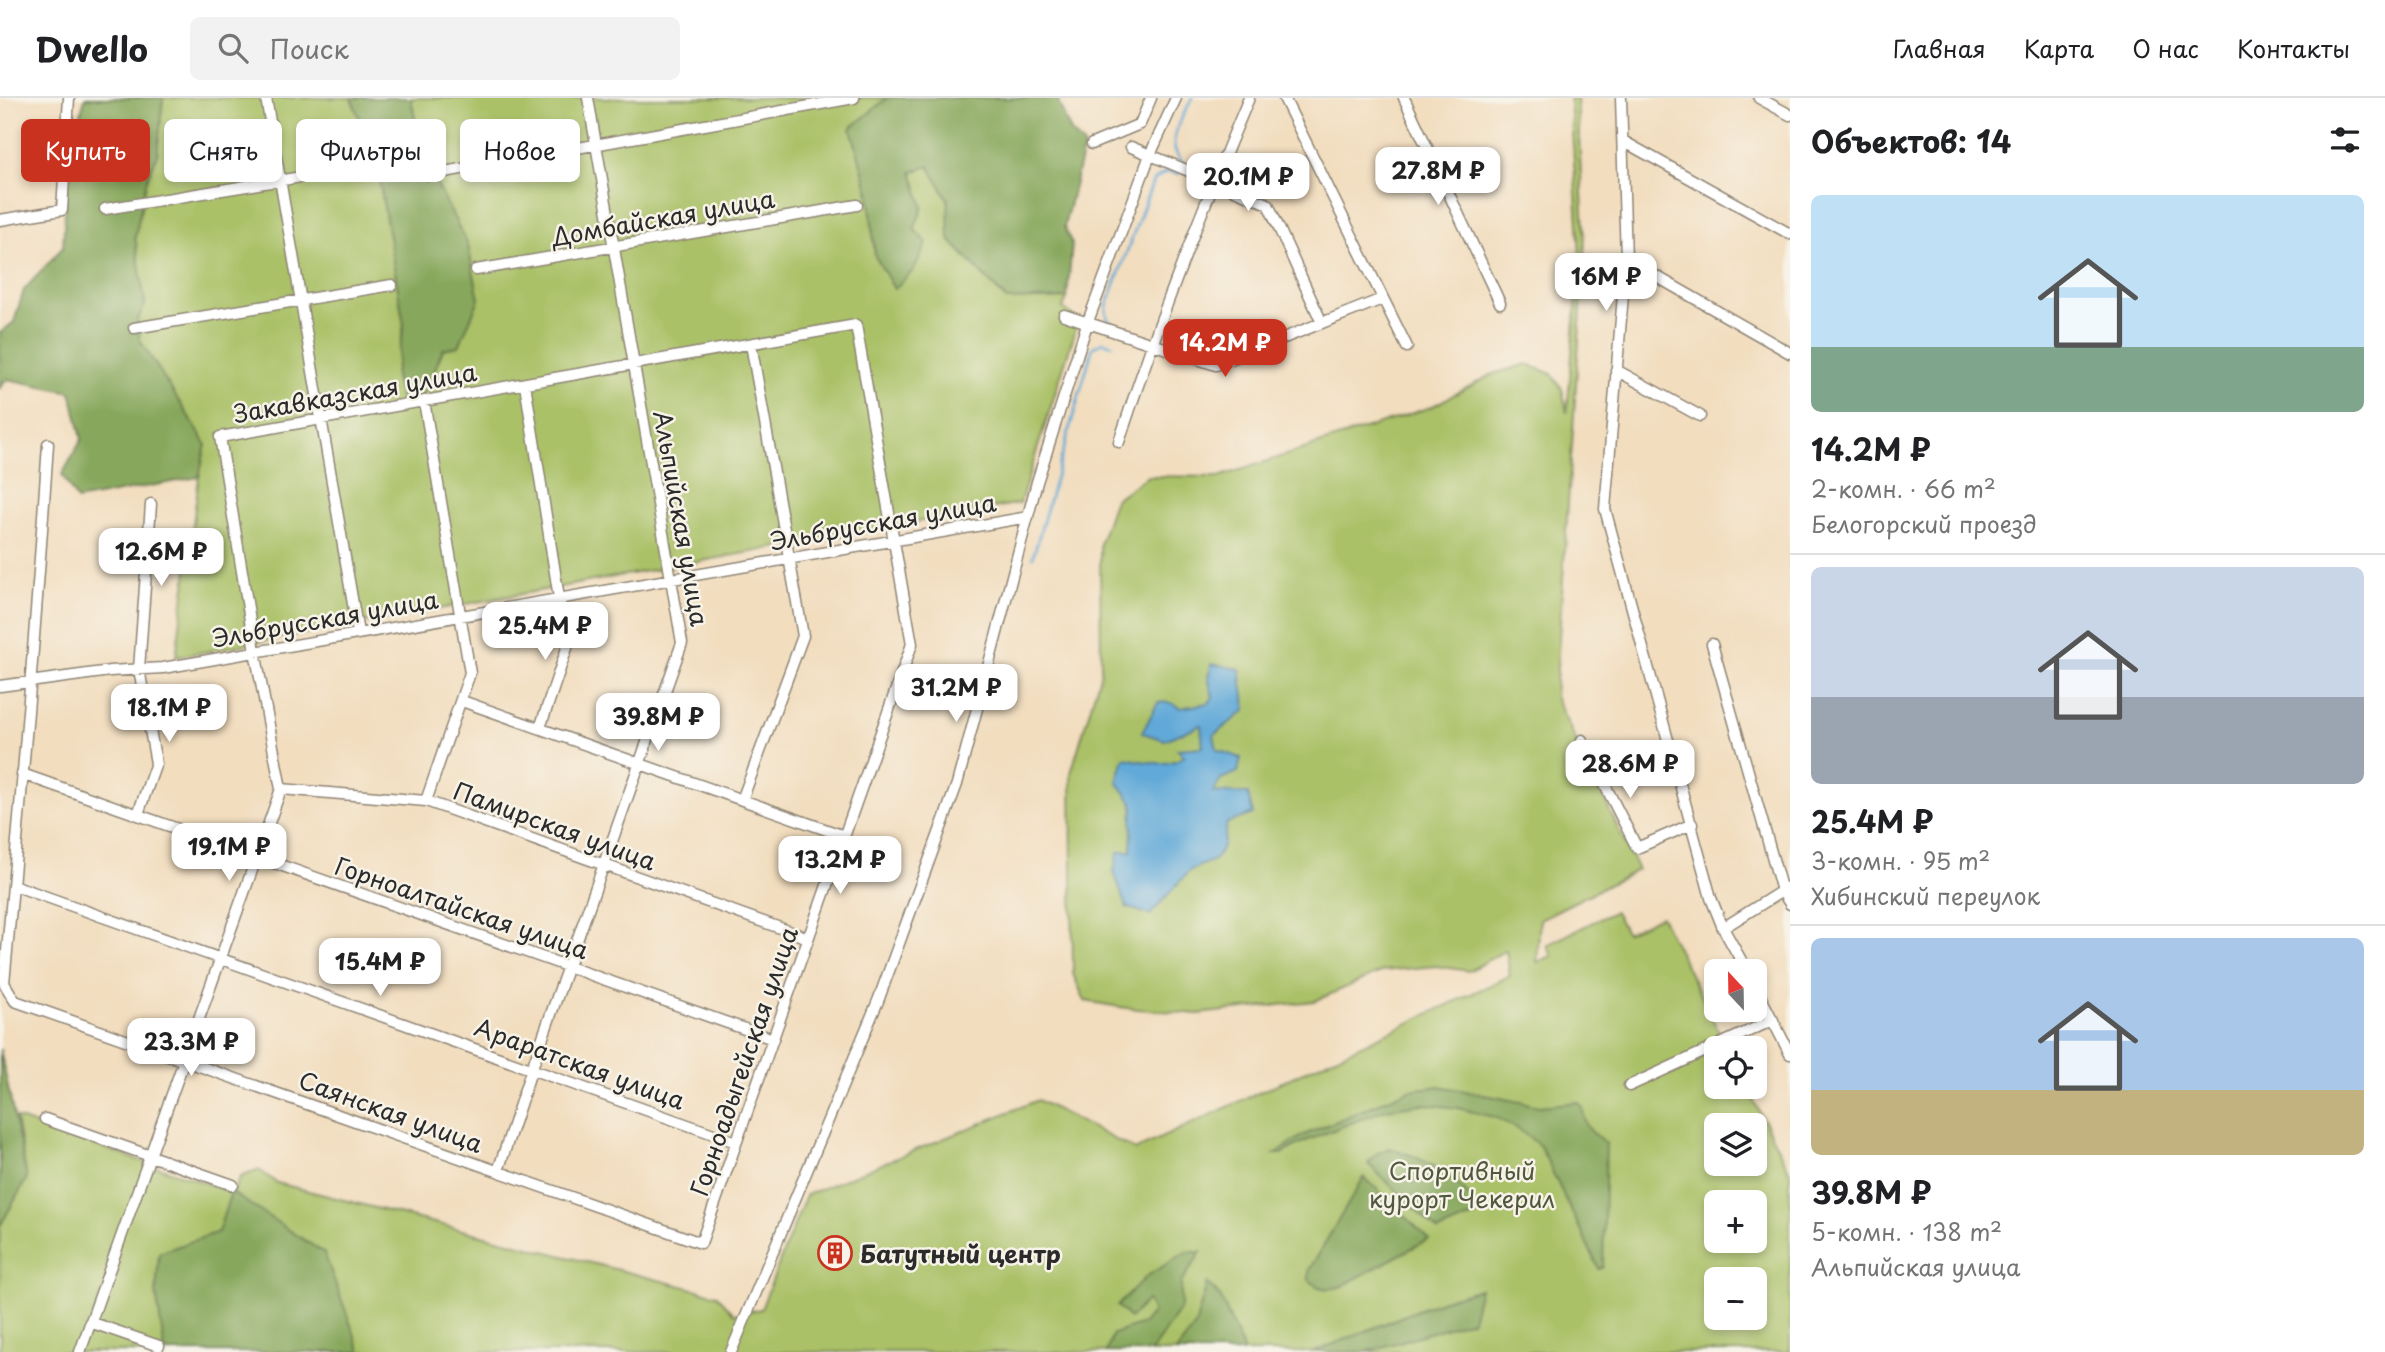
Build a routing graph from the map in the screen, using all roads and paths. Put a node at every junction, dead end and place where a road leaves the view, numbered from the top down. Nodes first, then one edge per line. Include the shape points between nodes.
1 (69, 98) edge
2 (267, 98) edge
3 (588, 98) edge
4 (854, 98) edge
5 (1151, 98) edge
6 (1176, 98) edge
7 (1250, 98) edge
8 (1284, 98) edge
9 (1404, 98) edge
10 (1621, 98) edge
11 (1759, 98) edge
12 (1790, 116) edge
13 (271, 119) edge
14 (1623, 141) junction
15 (596, 144) junction
16 (1092, 144) dead end
17 (1130, 147) dead end
18 (1150, 155) junction
19 (446, 171) edge
20 (275, 182) edge
21 (281, 182) edge
22 (1213, 182) junction
23 (857, 205) dead end
24 (105, 209) dead end
25 (0, 220) edge
26 (1790, 234) edge
27 (614, 246) junction
28 (1626, 259) junction
29 (476, 270) dead end
30 (392, 285) dead end
31 (1382, 299) junction
32 (301, 300) junction
33 (1500, 303) dead end
34 (1064, 315) dead end
35 (1322, 323) junction
36 (1087, 324) junction
37 (856, 326) joint
38 (134, 328) dead end
39 (751, 344) junction
40 (1150, 345) junction
41 (1407, 347) dead end
42 (1790, 352) edge
43 (635, 364) junction
44 (1616, 370) junction
45 (525, 384) junction
46 (424, 401) junction
47 (1700, 416) dead end
48 (321, 419) junction
49 (1119, 442) dead end
50 (48, 444) dead end
51 (151, 504) dead end
52 (1028, 517) junction
53 (893, 542) junction
54 (788, 559) junction
55 (672, 578) junction
56 (561, 598) junction
57 (460, 616) junction
58 (358, 633) junction
59 (1712, 644) dead end
60 (255, 651) junction
61 (139, 669) junction
62 (32, 682) junction
63 (0, 686) edge
64 (462, 701) junction
65 (540, 728) junction
66 (1582, 740) dead end
67 (641, 763) junction
68 (22, 774) junction
69 (281, 789) junction
70 (742, 800) junction
71 (426, 801) junction
72 (138, 814) junction
73 (1692, 824) junction
74 (844, 836) junction
75 (255, 856) junction
76 (604, 866) junction
77 (13, 885) junction
78 (1786, 889) edge
79 (1790, 904) edge
80 (1723, 928) junction
81 (808, 938) junction
82 (220, 958) junction
83 (1740, 959) edge
84 (568, 967) junction
85 (1768, 1011) edge
86 (1773, 1020) junction
87 (774, 1039) junction
88 (1790, 1054) edge
89 (185, 1059) junction
90 (532, 1068) junction
91 (1629, 1086) dead end
92 (45, 1119) dead end
93 (736, 1142) junction
94 (150, 1156) junction
95 (498, 1171) junction
96 (233, 1185) dead end
97 (701, 1243) joint
98 (90, 1322) junction
99 (159, 1346) dead end
100 (80, 1352) edge
101 (731, 1352) edge

1 - 25 street via 62,211
2 - 13 street
3 - 15 street, Альпийская улица
4 - 15 street
5 - 16 street via 1140,124
6 - 18 street
7 - 22 street
8 - 31 street
9 - 33 street
10 - 14 street
11 - 12 street
14 - 26 street
14 - 28 street
15 - 19 street
15 - 27 street, Альпийская улица
17 - 18 street
18 - 22 street
18 - 36 street
20 - 24 street
21 - 32 street
22 - 35 street via 1268,204
22 - 40 street
23 - 27 street, Домбайская улица
27 - 29 street, Домбайская улица
27 - 43 street, Альпийская улица
28 - 42 street
28 - 44 street
30 - 32 street
31 - 35 street
31 - 41 street
32 - 38 street
32 - 48 street
34 - 36 street
35 - 40 street via 1216,365
36 - 40 street
36 - 52 street
37 - 39 street, Закавказская улица
37 - 53 street, Горноадыгейская улица
39 - 43 street, Закавказская улица
39 - 54 street
40 - 49 street
43 - 45 street, Закавказская улица
43 - 55 street, Альпийская улица
44 - 47 street
44 - 73 street via 1605,509
45 - 46 street, Закавказская улица
45 - 56 street
46 - 48 street, Закавказская улица
46 - 57 street
48 - 58 street
48 - 60 street, Закавказская улица via 220,437
50 - 62 street, Саянская улица
51 - 61 street
52 - 53 street, Эльбрусская улица
52 - 101 street via 957,784 878,1001
53 - 54 street, Эльбрусская улица
53 - 74 street, Горноадыгейская улица via 912,644
54 - 55 street, Эльбрусская улица
54 - 70 street via 803,636
55 - 56 street, Эльбрусская улица
55 - 67 street, Альпийская улица via 682,643
56 - 57 street, Эльбрусская улица
56 - 65 street via 567,648
57 - 58 street, Эльбрусская улица
57 - 64 street via 470,673
58 - 60 street, Эльбрусская улица
59 - 78 street
60 - 61 street, Эльбрусская улица
60 - 69 street, Закавказская улица
61 - 62 street, Эльбрусская улица
61 - 72 street via 156,763
62 - 63 street, Эльбрусская улица
62 - 68 street, Саянская улица
64 - 65 street
64 - 71 street
65 - 67 street
66 - 73 street via 1637,848
67 - 70 street
67 - 76 street, Альпийская улица
68 - 72 street, Горноалтайская улица
68 - 77 street, Саянская улица
69 - 71 street, Памирская улица
69 - 75 street
70 - 74 street
71 - 76 street, Памирская улица
72 - 75 street, Горноалтайская улица
73 - 80 street
74 - 81 street, Горноадыгейская улица
75 - 82 street
75 - 84 street, Горноалтайская улица
76 - 81 street, Памирская улица
76 - 84 street, Альпийская улица
77 - 82 street, Араратская улица
77 - 89 street, Саянская улица via 4,983 15,1001
78 - 79 street
78 - 80 street
80 - 83 street
81 - 87 street, Горноадыгейская улица
82 - 89 street
82 - 90 street, Араратская улица
84 - 87 street, Горноалтайская улица
84 - 90 street, Альпийская улица
85 - 86 street
86 - 88 street
86 - 91 street
87 - 93 street, Горноадыгейская улица
89 - 94 street
89 - 95 street, Саянская улица
90 - 93 street, Араратская улица
90 - 95 street, Альпийская улица
92 - 94 street
93 - 97 street, Горноадыгейская улица
94 - 96 street
94 - 98 street
95 - 97 street, Саянская улица
98 - 99 street
98 - 100 street

